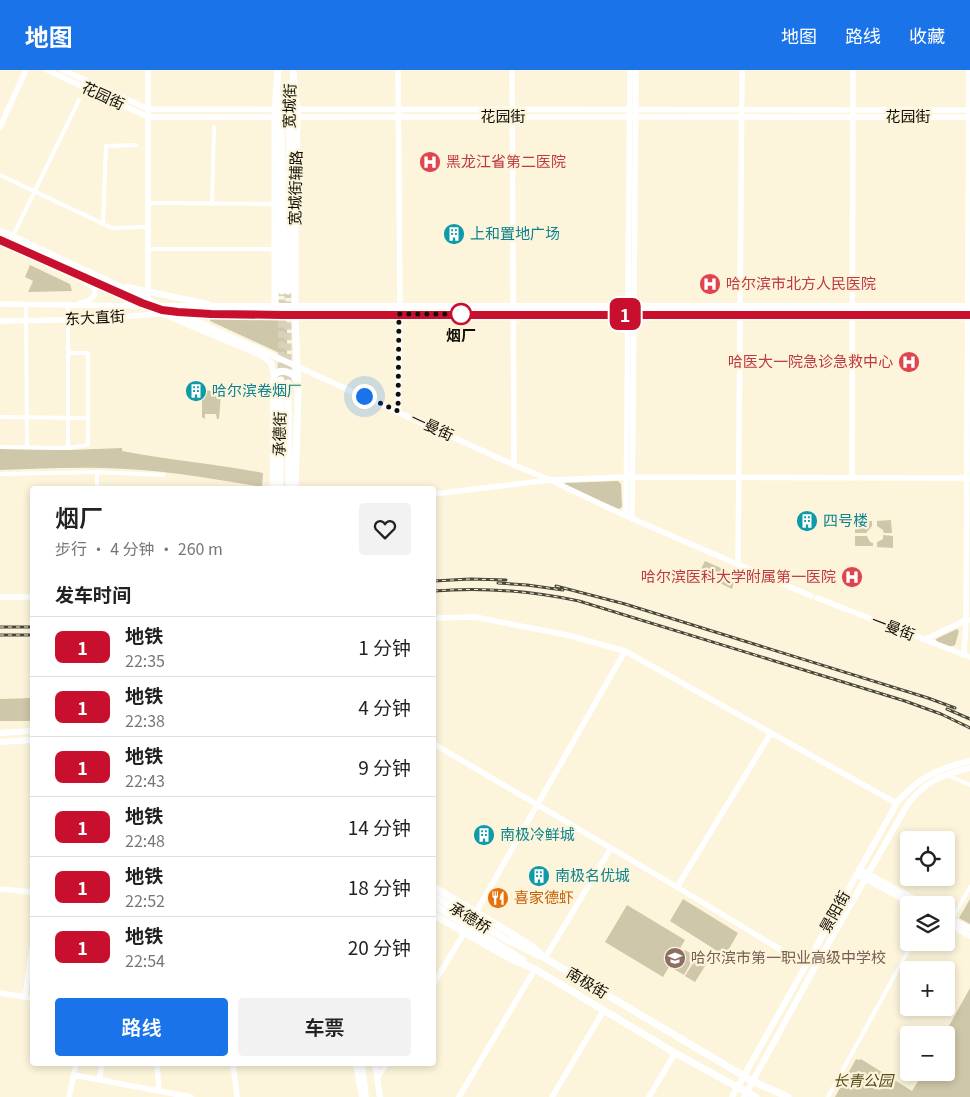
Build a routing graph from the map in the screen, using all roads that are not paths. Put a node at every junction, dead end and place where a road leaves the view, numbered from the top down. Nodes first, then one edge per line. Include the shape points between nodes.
1 (26, 70) edge
2 (47, 70) edge
3 (64, 70) edge
4 (148, 70) edge
5 (279, 70) edge
6 (292, 70) edge
7 (398, 70) edge
8 (512, 70) edge
9 (630, 70) edge
10 (636, 70) edge
11 (742, 70) edge
12 (852, 70) edge
13 (968, 70) edge
14 (79, 100) dead end
15 (148, 109) junction
16 (398, 110) junction
17 (512, 110) junction
18 (632, 110) junction
19 (741, 110) junction
20 (852, 110) junction
21 (969, 110) edge
22 (278, 113) junction
23 (294, 113) junction
24 (148, 117) junction
25 (398, 117) junction
26 (512, 117) junction
27 (632, 117) junction
28 (740, 117) junction
29 (852, 117) junction
30 (969, 117) edge
31 (0, 127) edge
32 (214, 127) dead end
33 (136, 145) dead end
34 (0, 175) edge
35 (35, 192) junction
36 (148, 203) junction
37 (212, 204) junction
38 (275, 204) junction
39 (103, 223) junction
40 (148, 227) junction
41 (0, 230) edge
42 (14, 236) junction
43 (969, 240) edge
44 (0, 241) edge
45 (148, 249) junction
46 (275, 249) junction
47 (80, 278) junction
48 (116, 284) junction
49 (148, 291) junction
50 (148, 299) junction
51 (0, 304) edge
52 (400, 305) junction
53 (512, 305) junction
54 (630, 305) junction
55 (26, 306) junction
56 (68, 306) junction
57 (144, 306) junction
58 (160, 306) junction
59 (275, 306) junction
60 (295, 306) junction
61 (740, 306) junction
62 (852, 306) junction
63 (969, 306) edge
64 (219, 307) junction
65 (167, 314) junction
66 (399, 314) junction
67 (512, 314) junction
68 (181, 315) junction
69 (296, 315) junction
70 (631, 315) junction
71 (740, 316) junction
72 (852, 316) junction
73 (969, 317) edge
74 (68, 320) junction
75 (0, 321) edge
76 (26, 321) junction
77 (69, 353) junction
78 (296, 366) junction
79 (274, 377) junction
80 (281, 380) tunnel mouth
81 (297, 380) junction
82 (288, 384) tunnel mouth
83 (398, 411) junction
84 (0, 417) edge
85 (27, 417) junction
86 (68, 417) junction
87 (88, 418) junction
88 (0, 446) edge
89 (27, 447) junction
90 (68, 448) junction
91 (514, 465) junction
92 (97, 472) junction
93 (0, 474) edge
94 (164, 475) dead end
95 (629, 477) junction
96 (740, 478) junction
97 (852, 478) junction
98 (968, 478) edge
99 (550, 480) junction
100 (97, 486) edge
101 (273, 486) edge
102 (280, 486) edge
103 (289, 486) edge
104 (295, 486) edge
105 (436, 494) edge
106 (629, 517) junction
107 (738, 565) junction
108 (0, 599) edge
109 (30, 599) edge
110 (436, 618) edge
111 (968, 620) edge
112 (968, 628) edge
113 (926, 641) junction
114 (625, 650) junction
115 (967, 656) edge
116 (30, 731) edge
117 (0, 733) edge
118 (771, 733) junction
119 (30, 740) edge
120 (0, 742) edge
121 (436, 745) edge
122 (970, 761) edge
123 (970, 768) edge
124 (945, 774) junction
125 (970, 784) edge
126 (897, 802) junction
127 (537, 805) junction
128 (611, 848) junction
129 (858, 871) junction
130 (868, 876) junction
131 (677, 887) junction
132 (970, 887) edge
133 (436, 888) edge
134 (0, 889) edge
135 (30, 892) edge
136 (900, 896) edge
137 (908, 896) edge
138 (436, 897) edge
139 (436, 906) edge
140 (955, 909) edge
141 (476, 912) junction
142 (436, 916) edge
143 (955, 922) edge
144 (955, 924) edge
145 (970, 929) edge
146 (464, 933) junction
147 (970, 936) edge
148 (504, 943) junction
149 (908, 951) edge
150 (545, 958) junction
151 (30, 963) edge
152 (806, 965) junction
153 (535, 969) junction
154 (436, 980) edge
155 (0, 993) edge
156 (25, 997) junction
157 (30, 998) edge
158 (604, 1010) junction
159 (676, 1053) junction
160 (76, 1066) edge
161 (102, 1066) edge
162 (157, 1066) edge
163 (233, 1066) edge
164 (356, 1066) edge
165 (375, 1066) edge
166 (385, 1066) edge
167 (363, 1067) edge
168 (743, 1075) junction
169 (74, 1076) junction
170 (377, 1078) junction
171 (99, 1080) junction
172 (752, 1081) junction
173 (737, 1088) junction
174 (159, 1091) junction
175 (745, 1095) edge
176 (69, 1097) edge
177 (191, 1097) edge
178 (237, 1097) edge
179 (362, 1097) edge
180 (366, 1097) edge
181 (380, 1097) edge
182 (459, 1097) edge
183 (552, 1097) edge
184 (649, 1097) edge
185 (732, 1097) edge
186 (756, 1097) edge
187 (788, 1097) edge
188 (828, 1097) edge

1 - 31 street
2 - 24 street, 花园街
3 - 15 street, 花园街
4 - 15 street
5 - 22 highway, 宽城街
6 - 23 highway, 宽城街
7 - 16 street
8 - 17 street
9 - 18 street
10 - 18 street
11 - 19 street
12 - 20 street
13 - 21 street
14 - 35 street
15 - 22 street, 花园街
15 - 24 street
16 - 17 street, 花园街
16 - 23 street, 花园街
16 - 25 street
17 - 18 street, 花园街
17 - 26 street
18 - 19 street, 花园街
18 - 27 street
19 - 20 street, 花园街
19 - 28 street
20 - 21 street, 花园街
20 - 29 street
21 - 30 street
22 - 23 street, 花园街
22 - 23 highway, 宽城街 via 285,291
22 - 24 street, 花园街
22 - 38 highway, 宽城街辅路
23 - 25 street, 花园街
23 - 60 highway, 宽城街辅路
24 - 36 street
25 - 26 street, 花园街
25 - 52 street
26 - 27 street, 花园街
26 - 53 street
27 - 28 street, 花园街
27 - 54 street
28 - 29 street, 花园街
28 - 61 street
29 - 30 street, 花园街
29 - 62 street
30 - 43 street
32 - 37 street
33 - 39 street via 106,146
34 - 35 street
35 - 39 street
35 - 42 street
36 - 37 street
36 - 40 street
37 - 38 street
38 - 46 highway, 宽城街辅路
39 - 40 street via 112,228
40 - 45 street
41 - 42 main road, 一曼街
42 - 48 main road, 一曼街
43 - 63 street
44 - 47 main road
45 - 46 street
45 - 49 street
46 - 59 highway, 宽城街辅路
47 - 56 street via 94,288 95,295 87,302
47 - 57 main road
48 - 49 main road
48 - 50 main road, 一曼街
49 - 50 street
49 - 64 main road
50 - 57 street
50 - 58 main road, 一曼街
51 - 55 street, 东大直街
52 - 53 main road, 东大直街
52 - 60 main road, 东大直街
52 - 66 street
53 - 54 main road, 东大直街
53 - 67 street
54 - 61 main road, 东大直街
54 - 70 street
55 - 56 street, 东大直街
55 - 76 street
56 - 57 street, 东大直街
56 - 74 street
57 - 58 main road, 东大直街
57 - 65 main road
58 - 64 main road, 东大直街
58 - 68 main road, 一曼街
59 - 60 main road, 东大直街
59 - 64 main road, 东大直街
61 - 62 main road, 东大直街
61 - 71 street
62 - 63 main road, 东大直街
62 - 72 street
63 - 73 street
65 - 68 main road, 东大直街
65 - 74 street, 东大直街
65 - 79 main road via 265,357 271,363
66 - 67 main road, 东大直街
66 - 69 main road, 东大直街
66 - 83 street
67 - 70 main road, 东大直街
67 - 91 street
68 - 69 main road, 东大直街
68 - 78 main road, 一曼街
69 - 78 highway
70 - 71 main road, 东大直街
70 - 95 street
71 - 72 main road, 东大直街
71 - 96 street
72 - 73 main road, 东大直街
72 - 97 street
73 - 98 street
74 - 76 street, 东大直街
74 - 77 street
75 - 76 street, 东大直街
76 - 85 street
77 - 86 street
77 - 87 street via 88,353
78 - 81 highway
78 - 83 street, 一曼街
79 - 81 highway via 275,373 284,372
79 - 101 highway
80 - 102 highway, 承德街
81 - 104 highway
82 - 103 highway, 承德街
83 - 91 street, 一曼街
84 - 85 street
85 - 86 street
85 - 89 street
86 - 87 street
86 - 90 street
87 - 90 street via 88,445
88 - 89 street
89 - 90 street
91 - 99 street, 一曼街
92 - 93 street
92 - 94 street
92 - 100 street
95 - 96 street
95 - 99 street
95 - 106 street
96 - 97 street
96 - 107 street
97 - 98 street
98 - 111 street
99 - 105 street
99 - 106 street, 一曼街
106 - 107 street, 一曼街
107 - 113 street, 一曼街
108 - 109 street
110 - 114 street via 475,617 567,634
111 - 112 street
111 - 113 street
112 - 113 street via 957,628
112 - 115 street
113 - 115 street, 一曼街
114 - 118 street
114 - 127 street
116 - 117 main road
118 - 126 street
118 - 131 street
119 - 120 main road
121 - 127 street
122 - 126 main road, 景阳街 via 932,773 918,781
123 - 124 main road, 景阳街
124 - 125 street
124 - 130 main road, 景阳街 via 914,795
126 - 129 main road, 景阳街
127 - 128 street
127 - 141 street
128 - 131 street
128 - 150 street
129 - 130 street
129 - 152 main road, 景阳街
130 - 136 street
130 - 137 street
130 - 172 main road, 景阳街
131 - 152 street
132 - 140 street
133 - 141 highway, 南极街
134 - 135 street
138 - 148 highway, 承德桥
139 - 148 highway, 承德桥
141 - 150 highway, 南极街
142 - 146 highway, 南极街
143 - 145 street
144 - 147 street
146 - 153 highway, 南极街
146 - 154 street
148 - 150 highway
148 - 153 highway
149 - 188 street
150 - 168 highway, 南极街
151 - 156 street
152 - 168 main road, 景阳街
153 - 158 highway, 南极街
153 - 182 street
155 - 156 street
156 - 157 street
158 - 159 highway, 南极街
158 - 183 street
159 - 173 highway, 南极街
159 - 184 street
160 - 169 street
161 - 171 street
162 - 174 street
163 - 178 street
164 - 179 main road
165 - 170 main road
166 - 170 street
167 - 180 main road
168 - 172 highway, 南极街
168 - 173 main road, 景阳街
169 - 171 street
169 - 176 street
170 - 181 main road
171 - 174 street
172 - 175 main road, 景阳街
172 - 187 highway, 南极街
173 - 175 highway, 南极街
173 - 185 main road, 景阳街
174 - 177 street
175 - 186 highway, 南极街

